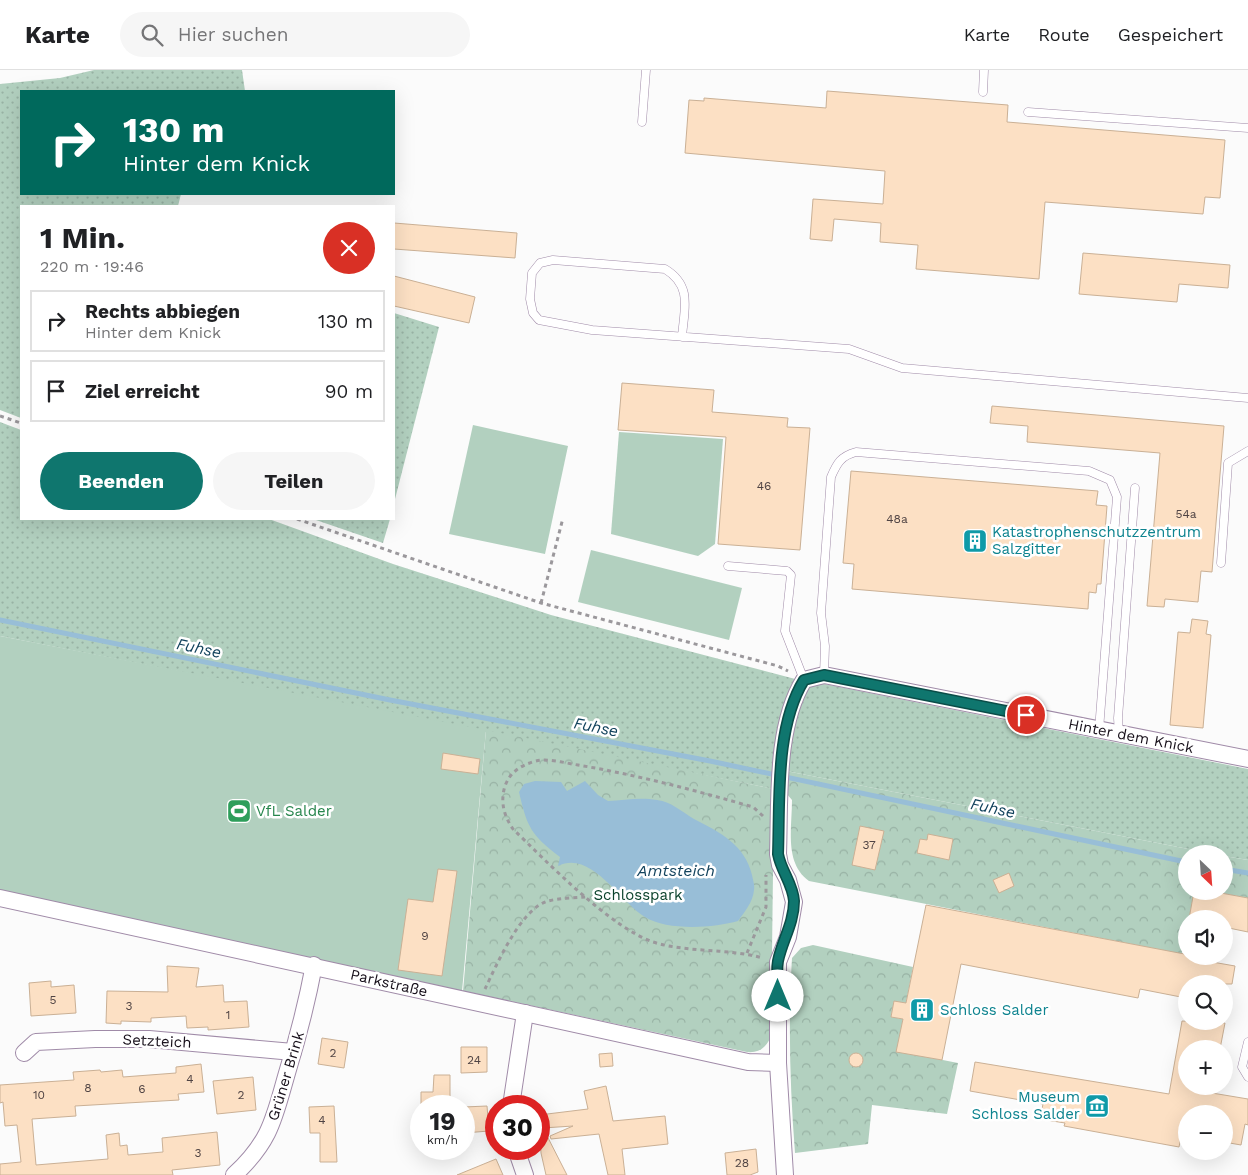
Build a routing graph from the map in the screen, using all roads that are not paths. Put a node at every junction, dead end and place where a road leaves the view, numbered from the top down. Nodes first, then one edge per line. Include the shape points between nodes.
1 (646, 70) edge
2 (984, 70) edge
3 (983, 92) dead end
4 (1028, 112) dead end
5 (642, 122) dead end
6 (1248, 128) edge
7 (682, 337) junction
8 (1248, 398) edge
9 (1248, 451) edge
10 (1135, 488) dead end
11 (1221, 563) dead end
12 (728, 566) dead end
13 (824, 675) junction
14 (804, 680) junction
15 (1099, 730) junction
16 (1119, 734) junction
17 (1248, 759) edge
18 (0, 898) edge
19 (314, 965) junction
20 (525, 1014) junction
21 (1248, 1042) edge
22 (293, 1052) junction
23 (24, 1053) dead end
24 (778, 1062) junction
25 (1248, 1077) edge
26 (513, 1095) edge
27 (520, 1160) edge
28 (234, 1175) edge
29 (525, 1175) edge
30 (786, 1175) edge

1 - 5 lane
2 - 3 lane
4 - 6 lane
7 - 7 lane via 592,330 539,320 533,313 530,299 532,272 540,263 553,260 665,269 683,285
7 - 8 lane via 849,349 902,368
9 - 11 lane via 1228,462
10 - 16 lane
12 - 14 lane via 787,571 790,576 785,632
13 - 14 street, Hinter dem Knick
13 - 15 street, Hinter dem Knick
13 - 15 lane via 821,614 831,477 845,455 856,452 1089,471 1110,480 1117,497
14 - 24 street via 794,695 781,766 778,854 794,902 788,937 778,962
15 - 16 street, Hinter dem Knick
16 - 17 street, Hinter dem Knick
18 - 19 street, Parkstraße
19 - 20 street, Parkstraße
19 - 22 street, Grüner Brink via 304,1018
20 - 24 street, Parkstraße via 748,1062
20 - 26 street
21 - 25 lane via 1242,1067
22 - 23 street, Setzteich via 149,1039 95,1039 36,1042
22 - 28 street, Grüner Brink via 269,1132 258,1150
24 - 30 street
27 - 29 street

